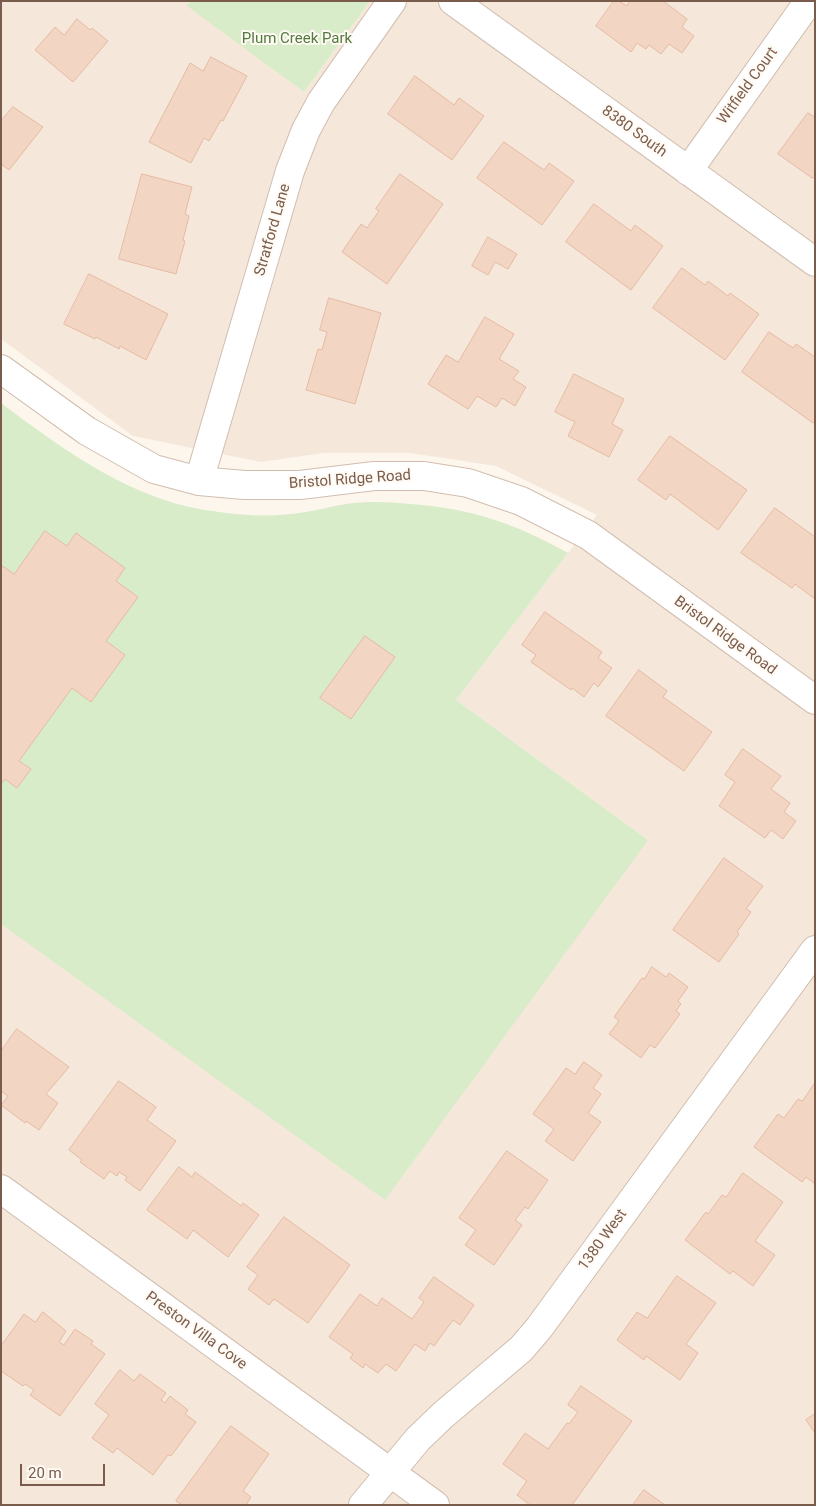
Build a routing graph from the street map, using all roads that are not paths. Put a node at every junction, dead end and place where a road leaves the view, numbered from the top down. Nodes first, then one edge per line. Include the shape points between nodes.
1 (392, 1) edge
2 (453, 1) edge
3 (809, 1) edge
4 (688, 171) junction
5 (815, 262) edge
6 (1, 369) edge
7 (200, 480) junction
8 (815, 700) edge
9 (815, 950) edge
10 (1, 1189) edge
11 (390, 1472) junction
12 (363, 1505) edge
13 (435, 1505) edge

1 - 7 street, Stratford Lane via 321,102 306,130 290,171
2 - 4 street, 8380 South
3 - 4 street, Witfield Court
4 - 5 street, 8380 South
6 - 7 street, Bristol Ridge Road via 87,431 154,469
7 - 8 street, Bristol Ridge Road via 281,485 374,476 424,476 468,482 521,501 588,535
9 - 11 street, 1380 West via 539,1328 521,1349 442,1415
10 - 11 street, Preston Villa Cove
11 - 12 street, 1380 West
11 - 13 street, Preston Villa Cove

